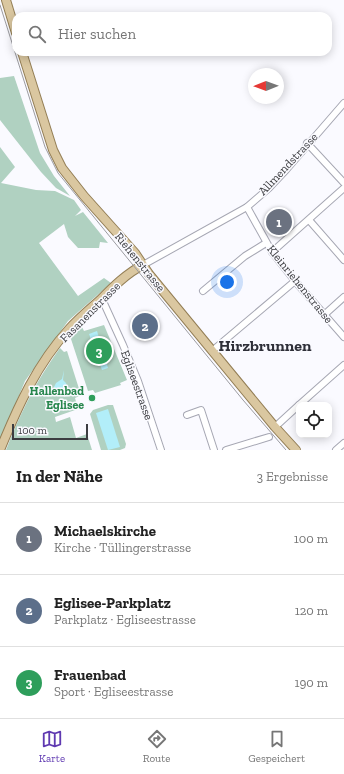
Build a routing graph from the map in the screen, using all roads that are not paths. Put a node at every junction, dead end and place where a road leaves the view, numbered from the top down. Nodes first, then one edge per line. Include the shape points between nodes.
1 (7, 4) edge
2 (12, 20) edge
3 (23, 56) edge
4 (343, 105) edge
5 (307, 143) junction
6 (344, 183) edge
7 (344, 188) edge
8 (247, 207) junction
9 (309, 220) junction
10 (266, 243) junction
11 (272, 252) junction
12 (344, 260) edge
13 (143, 265) junction
14 (295, 281) junction
15 (203, 291) dead end
16 (344, 297) edge
17 (102, 298) junction
18 (324, 315) junction
19 (344, 337) edge
20 (212, 351) junction
21 (344, 365) edge
22 (302, 402) edge
23 (296, 408) edge
24 (187, 415) dead end
25 (275, 427) junction
26 (269, 437) dead end
27 (344, 443) edge
28 (235, 449) edge
29 (0, 450) edge
30 (161, 450) edge
31 (214, 450) edge
32 (226, 450) edge
33 (296, 450) edge
34 (336, 450) edge

1 - 2 main road
3 - 13 main road, Riehenstrasse via 52,150 62,168
4 - 5 street, Allmendstrasse
5 - 6 street
5 - 8 street, Allmendstrasse via 286,170
7 - 9 street
8 - 10 street, Kleinriehenstrasse
8 - 13 street, Allmendstrasse
9 - 11 street
9 - 12 street
10 - 11 street, Kleinriehenstrasse
10 - 15 street via 245,256
11 - 14 street, Kleinriehenstrasse
13 - 17 main road, Fasanenstrasse
13 - 20 main road, Riehenstrasse
14 - 18 street, Kleinriehenstrasse
14 - 20 street
16 - 18 street
17 - 29 main road, Fasanenstrasse via 70,328 41,366 20,403
17 - 30 street, Egliseestrasse via 138,381
18 - 19 street, Kleinriehenstrasse
20 - 25 main road, Riehenstrasse
21 - 22 street
23 - 25 street
24 - 31 street via 201,410
25 - 33 main road, Riehenstrasse
26 - 28 street
27 - 34 street
28 - 32 street

